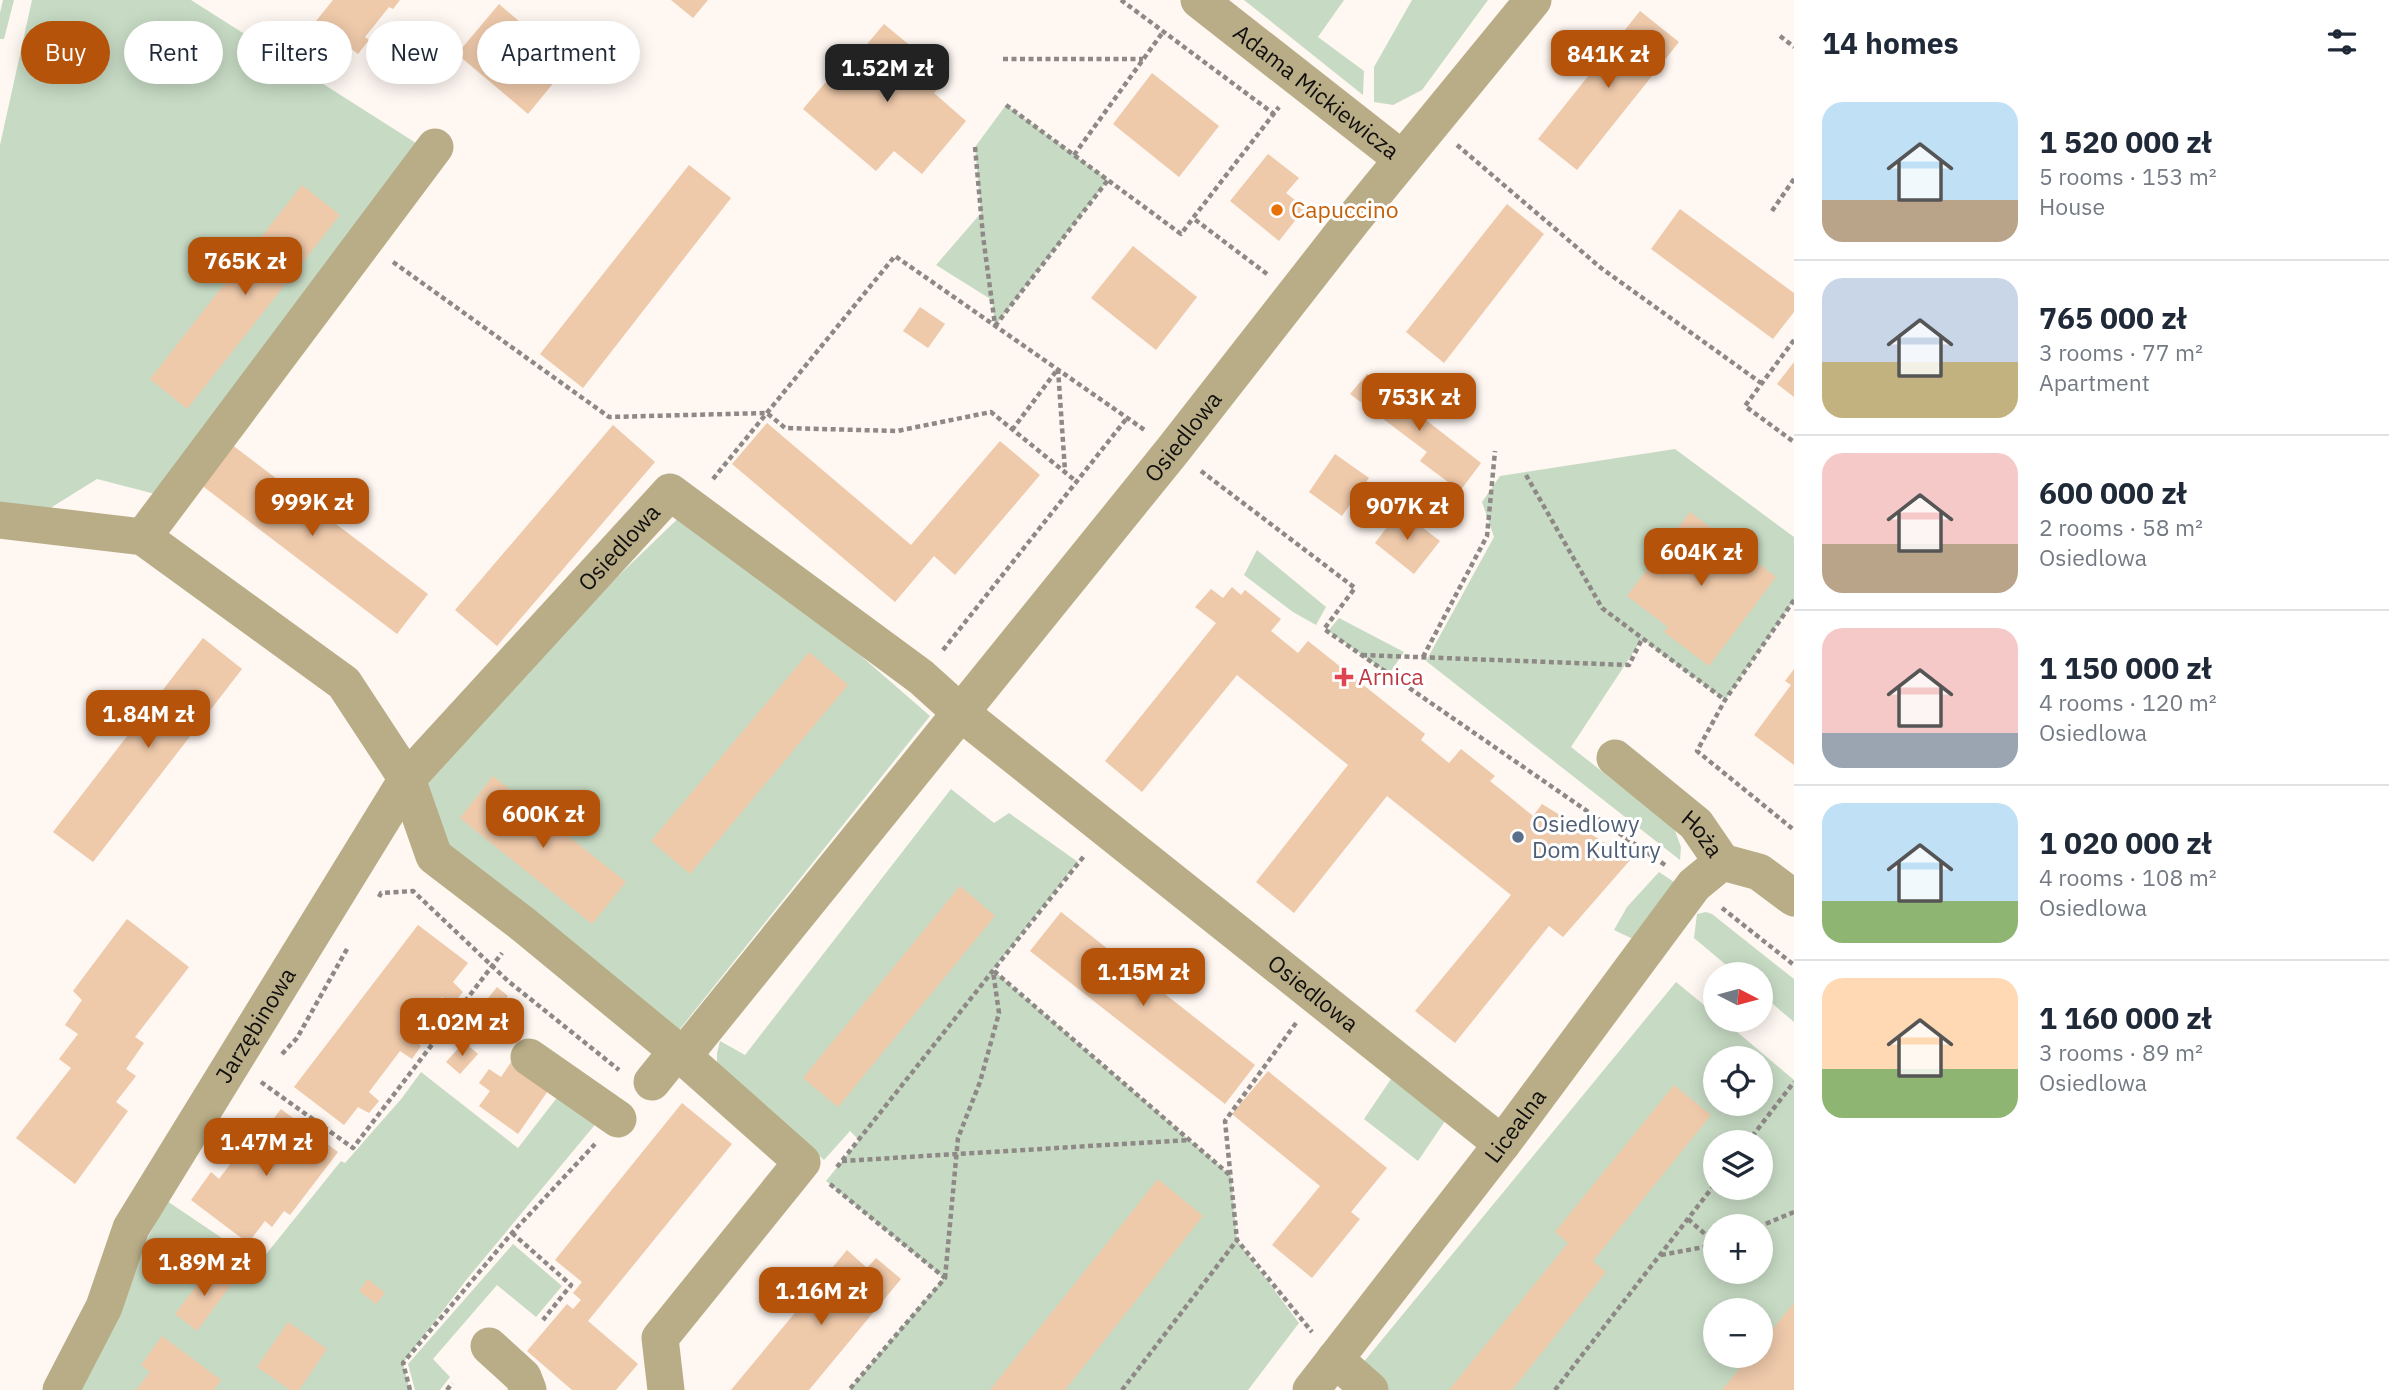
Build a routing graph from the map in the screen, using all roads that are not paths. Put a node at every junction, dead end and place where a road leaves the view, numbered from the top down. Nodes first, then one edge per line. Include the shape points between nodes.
1 (1199, 0) edge
2 (1533, 0) edge
3 (435, 147) dead end
4 (1402, 159) junction
5 (0, 520) edge
6 (143, 537) junction
7 (961, 713) junction
8 (1615, 758) dead end
9 (407, 779) junction
10 (1722, 862) junction
11 (1794, 898) edge
12 (680, 1053) junction
13 (529, 1057) dead end
14 (652, 1082) road end
15 (618, 1119) road end
16 (1502, 1144) junction
17 (489, 1346) dead end
18 (1335, 1359) junction
19 (61, 1390) edge
20 (528, 1390) edge
21 (666, 1390) edge
22 (1311, 1390) edge
23 (1370, 1390) edge

1 - 4 street, Adama Mickiewicza
2 - 4 street, Adama Mickiewicza
3 - 6 street
4 - 7 street, Osiedlowa
5 - 6 street
6 - 9 street via 344,683
7 - 9 street, Osiedlowa via 921,677 670,492
7 - 12 street, Osiedlowa
7 - 16 street, Osiedlowa
8 - 10 street, Hoża via 1696,824
9 - 12 street via 435,856
9 - 19 street, Jarzębinowa via 131,1228 104,1307
10 - 11 street, Hoża via 1759,872
10 - 16 street, Licealna via 1694,885
12 - 14 street, Osiedlowa
12 - 21 street via 823,1168 660,1338
13 - 15 street
16 - 18 street, Licealna
17 - 20 street via 523,1377
18 - 22 street, Licealna
18 - 23 street

